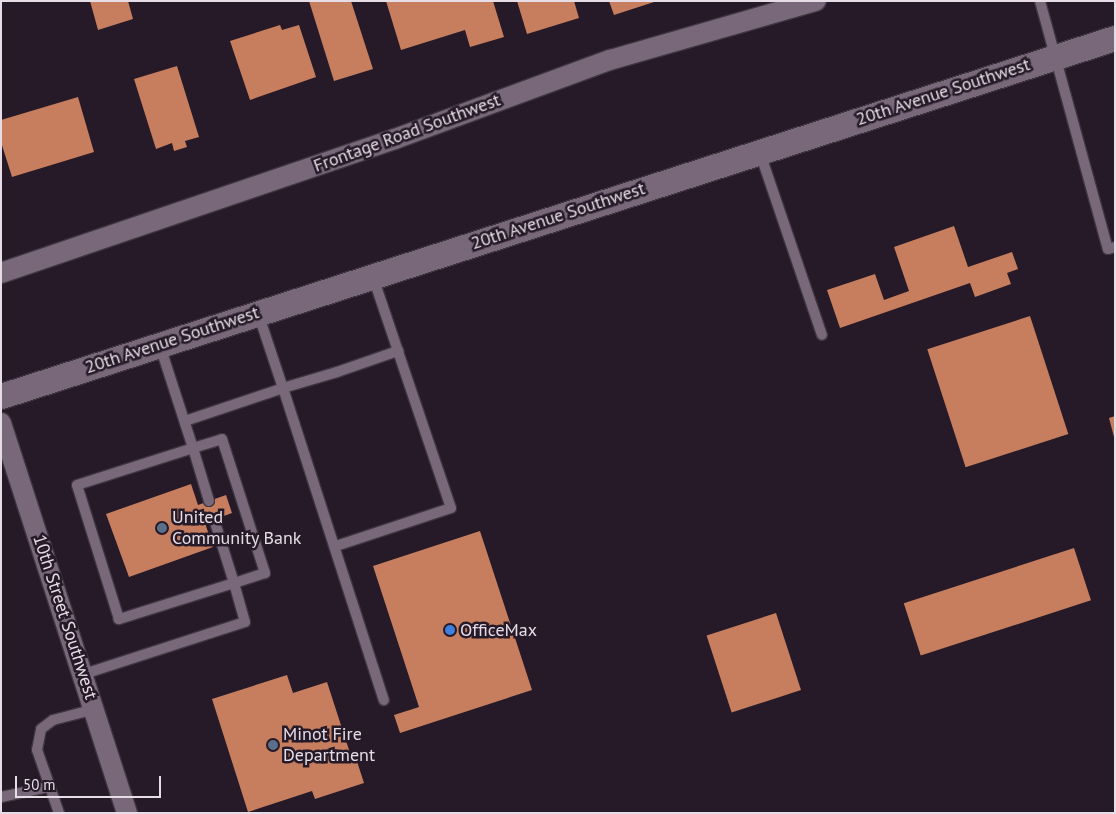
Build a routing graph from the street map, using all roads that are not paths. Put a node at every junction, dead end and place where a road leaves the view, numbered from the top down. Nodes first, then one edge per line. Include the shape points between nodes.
1 (816, 1) edge
2 (1040, 1) edge
3 (1115, 38) edge
4 (1056, 55) junction
5 (760, 152) junction
6 (1115, 247) edge
7 (1, 273) edge
8 (372, 276) junction
9 (258, 312) junction
10 (822, 335) dead end
11 (160, 345) junction
12 (398, 351) junction
13 (283, 388) junction
14 (1, 396) edge
15 (185, 421) junction
16 (1, 423) edge
17 (193, 448) junction
18 (7, 461) edge
19 (209, 501) dead end
20 (214, 519) dead end
21 (336, 546) junction
22 (234, 583) junction
23 (84, 674) junction
24 (384, 700) dead end
25 (95, 709) junction
26 (48, 787) junction
27 (1, 797) edge
28 (59, 813) edge
29 (127, 813) edge

1 - 7 street, Frontage Road Southwest via 610,60 396,139
2 - 4 lane
3 - 4 street, 20th Avenue Southwest
4 - 5 street, 20th Avenue Southwest
4 - 6 lane via 1108,249
5 - 8 street, 20th Avenue Southwest
5 - 10 lane
8 - 9 street, 20th Avenue Southwest
8 - 12 lane
9 - 11 street, 20th Avenue Southwest
9 - 13 lane
11 - 14 street, 20th Avenue Southwest
11 - 15 lane
12 - 13 lane
12 - 21 lane via 450,508
13 - 15 lane
13 - 21 lane
15 - 17 lane
16 - 18 street, 10th Street Southwest
17 - 19 lane
17 - 22 lane via 222,439 265,573
17 - 22 lane via 77,485 119,619
18 - 23 street, 10th Street Southwest
20 - 22 lane
21 - 24 lane
22 - 23 lane via 245,622
23 - 25 street, 10th Street Southwest
25 - 26 lane via 53,720 41,729 37,750
25 - 29 street, 10th Street Southwest
26 - 27 lane
26 - 28 lane

